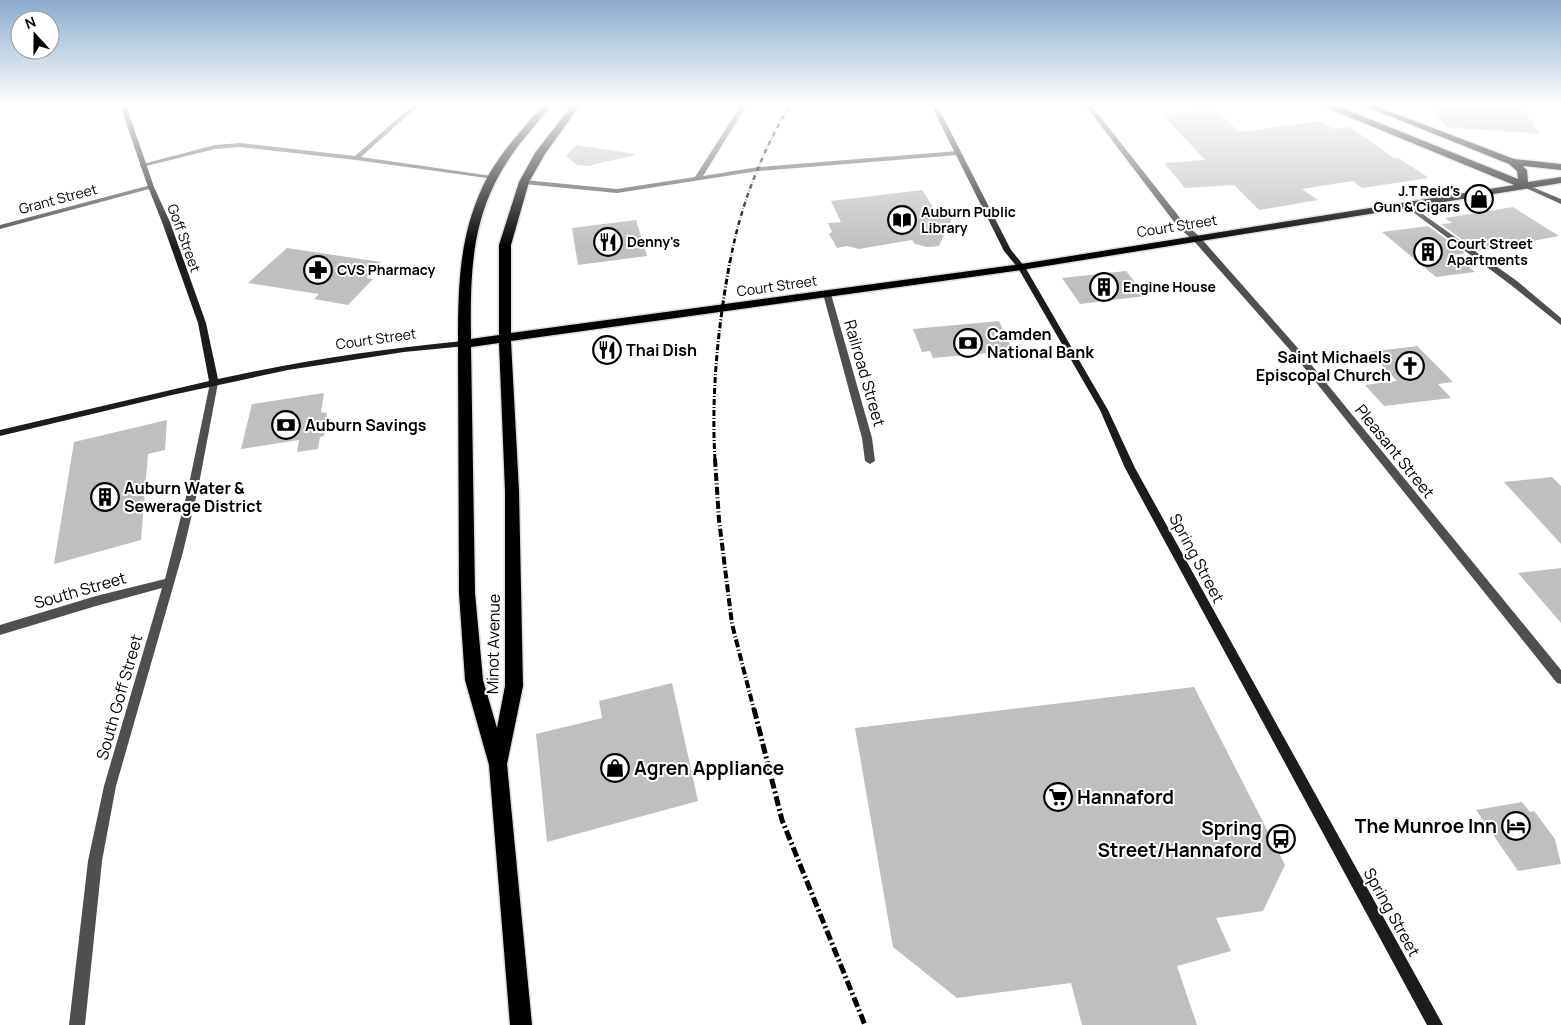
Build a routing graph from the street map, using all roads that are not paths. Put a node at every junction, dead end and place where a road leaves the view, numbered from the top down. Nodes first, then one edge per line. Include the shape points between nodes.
1 (138, 153) edge
2 (191, 153) edge
3 (306, 153) edge
4 (362, 153) edge
5 (508, 153) edge
6 (540, 153) edge
7 (714, 153) edge
8 (958, 153) joint
9 (1126, 153) edge
10 (1445, 153) edge
11 (1489, 153) edge
12 (356, 158) junction
13 (1512, 162) junction
14 (142, 165) junction
15 (1561, 168) edge
16 (492, 178) junction
17 (698, 178) junction
18 (1561, 180) edge
19 (524, 182) junction
20 (1522, 185) junction
21 (150, 187) junction
22 (1561, 202) edge
23 (1408, 206) junction
24 (0, 227) edge
25 (1196, 238) junction
26 (1021, 267) junction
27 (827, 294) junction
28 (1561, 322) edge
29 (505, 339) junction
30 (463, 344) junction
31 (214, 383) junction
32 (0, 433) edge
33 (870, 462) dead end
34 (169, 582) junction
35 (0, 630) edge
36 (1561, 679) edge
37 (498, 765) junction
38 (77, 1025) edge
39 (521, 1025) edge
40 (1436, 1025) edge

1 - 14 street, Goff Street
2 - 14 street
3 - 12 street
4 - 12 street
5 - 16 highway, Minot Avenue
6 - 19 highway, Minot Avenue
7 - 17 street
8 - 17 street via 758,169
8 - 26 street, Spring Street via 1008,251
9 - 25 street, Pleasant Street via 1181,225
10 - 20 highway
11 - 13 highway
12 - 16 street
13 - 15 highway
13 - 20 highway via 1522,170
14 - 21 street, Goff Street
16 - 30 highway, Minot Avenue via 471,233 464,284
17 - 19 street via 617,191
18 - 20 highway, Court Street
19 - 29 highway, Minot Avenue via 505,245
20 - 22 street
20 - 23 highway, Court Street
21 - 24 street, Grant Street
21 - 31 street, Goff Street via 202,323
23 - 25 highway, Court Street
23 - 28 street via 1514,283
25 - 26 highway, Court Street
25 - 36 street, Pleasant Street via 1293,348
26 - 27 highway, Court Street
26 - 40 street, Spring Street via 1104,410 1130,468
27 - 29 highway, Court Street
27 - 33 street, Railroad Street via 867,438
29 - 30 highway, Court Street
29 - 37 highway, Minot Avenue via 512,491 514,686
30 - 31 street, Court Street via 374,353
30 - 37 highway, Minot Avenue via 468,593 474,680
31 - 32 street, Court Street
31 - 34 street, South Goff Street via 193,489
34 - 35 street, South Street
34 - 38 street, South Goff Street via 110,786 95,861
37 - 39 highway

